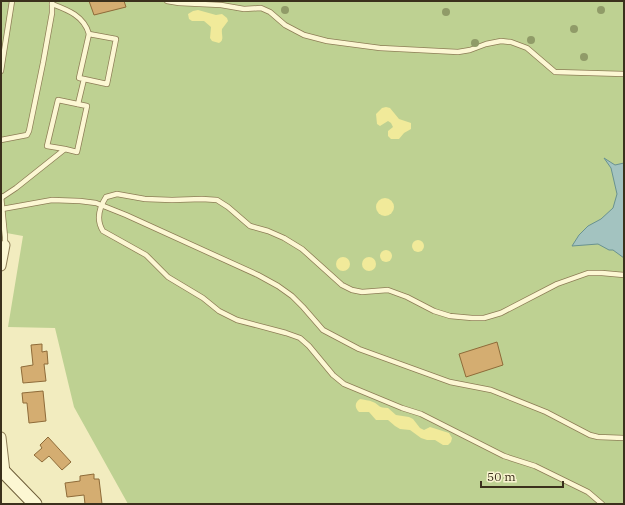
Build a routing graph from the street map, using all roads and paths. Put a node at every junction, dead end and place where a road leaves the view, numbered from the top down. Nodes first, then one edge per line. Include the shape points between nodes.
1 (12, 1) edge
2 (168, 1) edge
3 (52, 3) edge
4 (89, 34) junction
5 (1, 71) edge
6 (624, 74) edge
7 (84, 79) junction
8 (78, 104) junction
9 (1, 140) edge
10 (65, 149) junction
11 (1, 197) edge
12 (101, 205) junction
13 (2, 209) junction
14 (5, 246) joint
15 (1, 266) edge
16 (624, 275) edge
17 (1, 437) edge
18 (624, 438) edge
19 (3, 471) edge
20 (35, 504) edge
21 (602, 504) edge

1 - 5 lane
2 - 6 lane via 244,9 261,8 304,35 327,41 380,48 458,52 501,41 511,42 527,48 555,72
3 - 4 lane via 77,16 86,25
3 - 9 lane via 29,131 27,135
4 - 7 lane via 79,78
4 - 7 lane via 116,39 106,84
7 - 8 lane
8 - 10 lane via 87,106 77,152
8 - 10 lane via 58,100 47,146
10 - 11 lane
11 - 13 lane
12 - 13 lane via 52,200
12 - 16 lane via 106,197 117,194 172,200 217,200 250,226 284,238 302,249 342,285 352,290 388,290 450,316 484,318 501,313 557,284 588,273
12 - 18 lane via 126,214 278,286 304,307 323,330 359,349 450,382 491,390 546,412 590,435
12 - 21 lane via 99,217 103,231 146,255 168,277 219,311 237,320 300,338 344,384 421,414 504,456 536,466 588,492
13 - 14 lane
14 - 15 street
17 - 19 street
19 - 20 street

